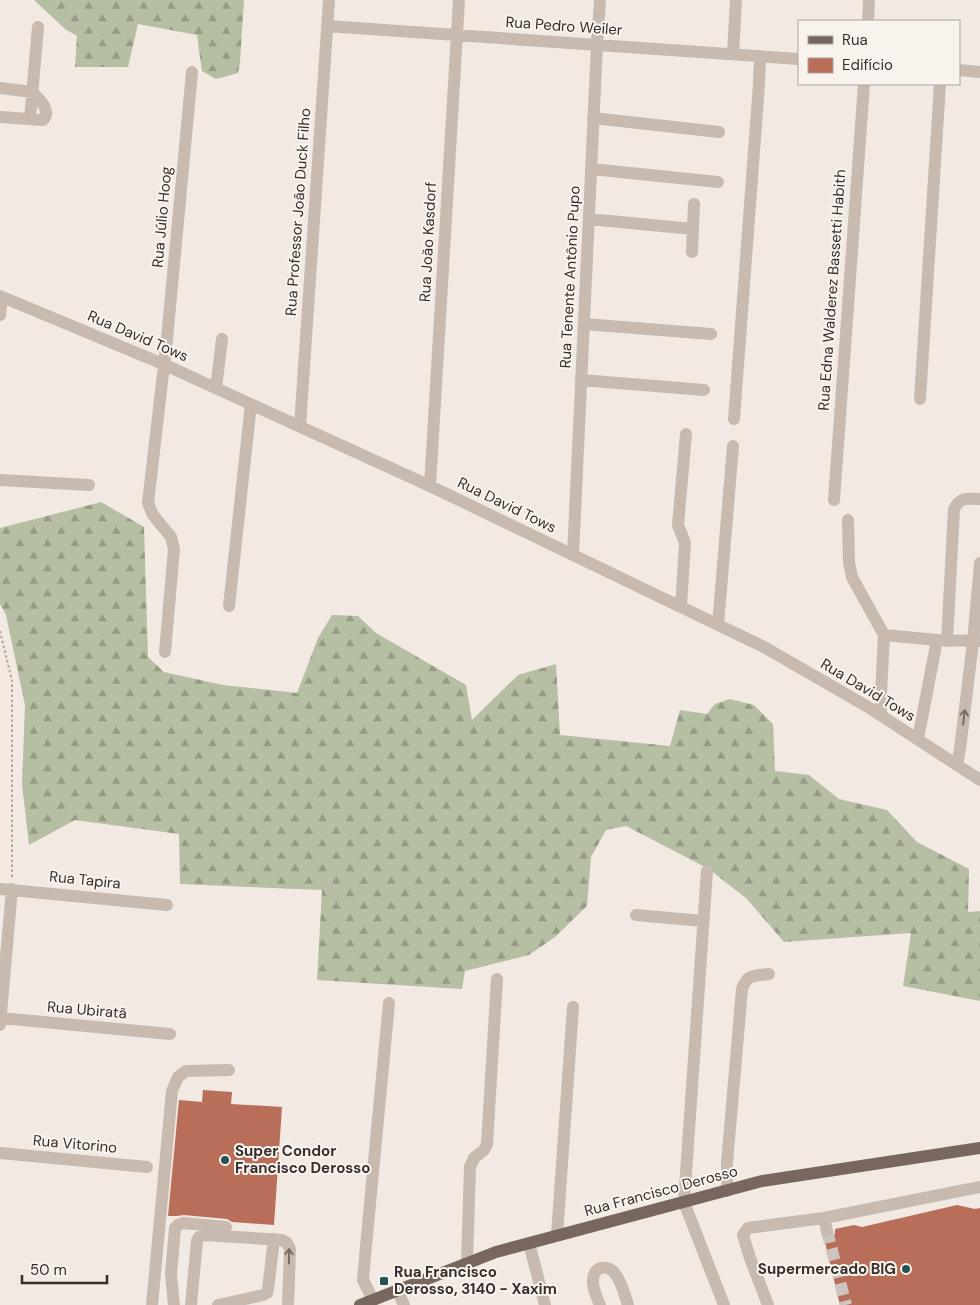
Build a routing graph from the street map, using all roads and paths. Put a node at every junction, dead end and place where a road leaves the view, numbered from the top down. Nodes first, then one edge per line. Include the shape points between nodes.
1 (328, 0) edge
2 (459, 0) edge
3 (600, 0) edge
4 (736, 0) edge
5 (869, 0) edge
6 (868, 20) edge
7 (327, 26) junction
8 (38, 27) dead end
9 (456, 35) junction
10 (597, 45) junction
11 (733, 54) junction
12 (760, 56) junction
13 (798, 59) edge
14 (960, 70) edge
15 (192, 72) dead end
16 (980, 72) edge
17 (864, 85) edge
18 (940, 85) edge
19 (0, 88) edge
20 (32, 92) junction
21 (0, 117) edge
22 (593, 118) junction
23 (719, 132) dead end
24 (591, 169) junction
25 (718, 182) dead end
26 (694, 204) dead end
27 (589, 219) junction
28 (693, 229) junction
29 (692, 252) dead end
30 (1, 297) edge
31 (0, 315) edge
32 (584, 324) junction
33 (711, 334) dead end
34 (222, 338) dead end
35 (163, 364) junction
36 (581, 380) junction
37 (216, 388) junction
38 (704, 390) dead end
39 (920, 399) dead end
40 (251, 404) junction
41 (734, 420) dead end
42 (300, 426) junction
43 (686, 434) dead end
44 (733, 446) dead end
45 (0, 480) edge
46 (89, 485) dead end
47 (430, 486) junction
48 (980, 499) edge
49 (834, 500) dead end
50 (848, 520) dead end
51 (574, 555) junction
52 (980, 563) edge
53 (229, 606) dead end
54 (681, 607) junction
55 (718, 625) junction
56 (0, 631) edge
57 (884, 634) junction
58 (942, 640) junction
59 (977, 641) edge
60 (165, 652) dead end
61 (881, 715) junction
62 (918, 739) junction
63 (957, 765) junction
64 (980, 780) edge
65 (707, 871) dead end
66 (6, 889) edge
67 (167, 905) dead end
68 (636, 915) dead end
69 (703, 921) junction
70 (4, 944) edge
71 (768, 974) dead end
72 (497, 979) dead end
73 (389, 1003) dead end
74 (573, 1007) dead end
75 (1, 1018) edge
76 (0, 1025) edge
77 (170, 1034) dead end
78 (229, 1070) dead end
79 (980, 1148) edge
80 (0, 1153) edge
81 (147, 1167) dead end
82 (980, 1187) edge
83 (727, 1190) junction
84 (684, 1202) junction
85 (226, 1227) dead end
86 (558, 1235) junction
87 (274, 1239) junction
88 (529, 1243) junction
89 (467, 1263) junction
90 (397, 1290) junction
91 (373, 1300) junction
92 (152, 1305) edge
93 (174, 1305) edge
94 (191, 1305) edge
95 (218, 1305) edge
96 (288, 1305) edge
97 (360, 1305) edge
98 (404, 1305) edge
99 (545, 1305) edge
100 (600, 1305) edge
101 (628, 1305) edge
102 (724, 1305) edge
103 (768, 1305) edge

1 - 7 street, Rua Professor João Duck Filho
2 - 9 street, Rua João Kasdorf
3 - 10 street, Rua Tenente Antônio Pupo
4 - 11 street
5 - 6 street
7 - 9 street, Rua Pedro Weiler
7 - 42 street, Rua Professor João Duck Filho
8 - 20 street
9 - 10 street, Rua Pedro Weiler
9 - 47 street, Rua João Kasdorf
10 - 11 street, Rua Pedro Weiler
10 - 22 street, Rua Tenente Antônio Pupo
11 - 12 street, Rua Pedro Weiler
12 - 13 street, Rua Pedro Weiler
12 - 41 street
14 - 16 street
15 - 35 street, Rua Júlio Hoog
17 - 49 street, Rua Edna Walderez Bassetti Habith
18 - 39 street
19 - 20 street
20 - 21 street via 45,106 43,120
22 - 23 street
22 - 24 street, Rua Tenente Antônio Pupo
24 - 25 street
24 - 27 street, Rua Tenente Antônio Pupo
26 - 28 street
27 - 28 street
27 - 32 street, Rua Tenente Antônio Pupo
28 - 29 street
30 - 31 street
30 - 35 street, Rua David Tows
32 - 33 street
32 - 36 street, Rua Tenente Antônio Pupo
34 - 37 street
35 - 37 street, Rua David Tows
35 - 60 street, Rua Júlio Hoog via 148,503 153,515 171,537 174,549
36 - 38 street
36 - 51 street, Rua Tenente Antônio Pupo
37 - 40 street, Rua David Tows
40 - 42 street, Rua David Tows
40 - 53 street
42 - 47 street, Rua David Tows
43 - 54 street via 678,525 685,543
44 - 55 street
45 - 46 street
47 - 51 street, Rua David Tows
48 - 58 street via 962,499 954,509
50 - 57 street via 852,577
51 - 54 street, Rua David Tows
52 - 59 street
54 - 55 street, Rua David Tows
55 - 61 street, Rua David Tows via 764,647
56 - 66 path via 12,681
57 - 58 street
57 - 61 street
58 - 59 street
58 - 62 street
63 -> 59 street
61 - 62 street, Rua David Tows
62 - 63 street, Rua David Tows
63 - 64 street, Rua David Tows
65 - 69 street
66 - 67 street, Rua Tapira
66 - 70 street
68 - 69 street
69 - 84 street
70 - 75 street
71 - 83 street via 750,977 742,989
72 - 89 street via 487,1144 470,1167
73 - 91 street via 365,1257 364,1280
74 - 86 street
75 - 76 street
75 - 77 street, Rua Ubiratã
78 - 92 street via 186,1071 178,1077 172,1091
79 - 83 main road, Rua Francisco Derosso via 762,1181
80 - 81 street, Rua Vitorino
82 - 103 street via 825,1224 748,1228 743,1234
83 - 84 main road, Rua Francisco Derosso
84 - 86 main road, Rua Francisco Derosso
84 - 102 street
85 - 93 street via 183,1223 175,1228 171,1274
86 - 88 main road, Rua Francisco Derosso
87 - 94 street via 199,1237
87 - 95 street via 266,1293
96 -> 87 street via 290,1249 287,1243
88 - 89 main road, Rua Francisco Derosso
88 - 99 street
89 - 90 main road, Rua Francisco Derosso
90 - 91 main road, Rua Francisco Derosso
90 - 98 street
91 - 97 main road, Rua Francisco Derosso
100 - 101 street via 592,1280 599,1268 612,1270 618,1277

